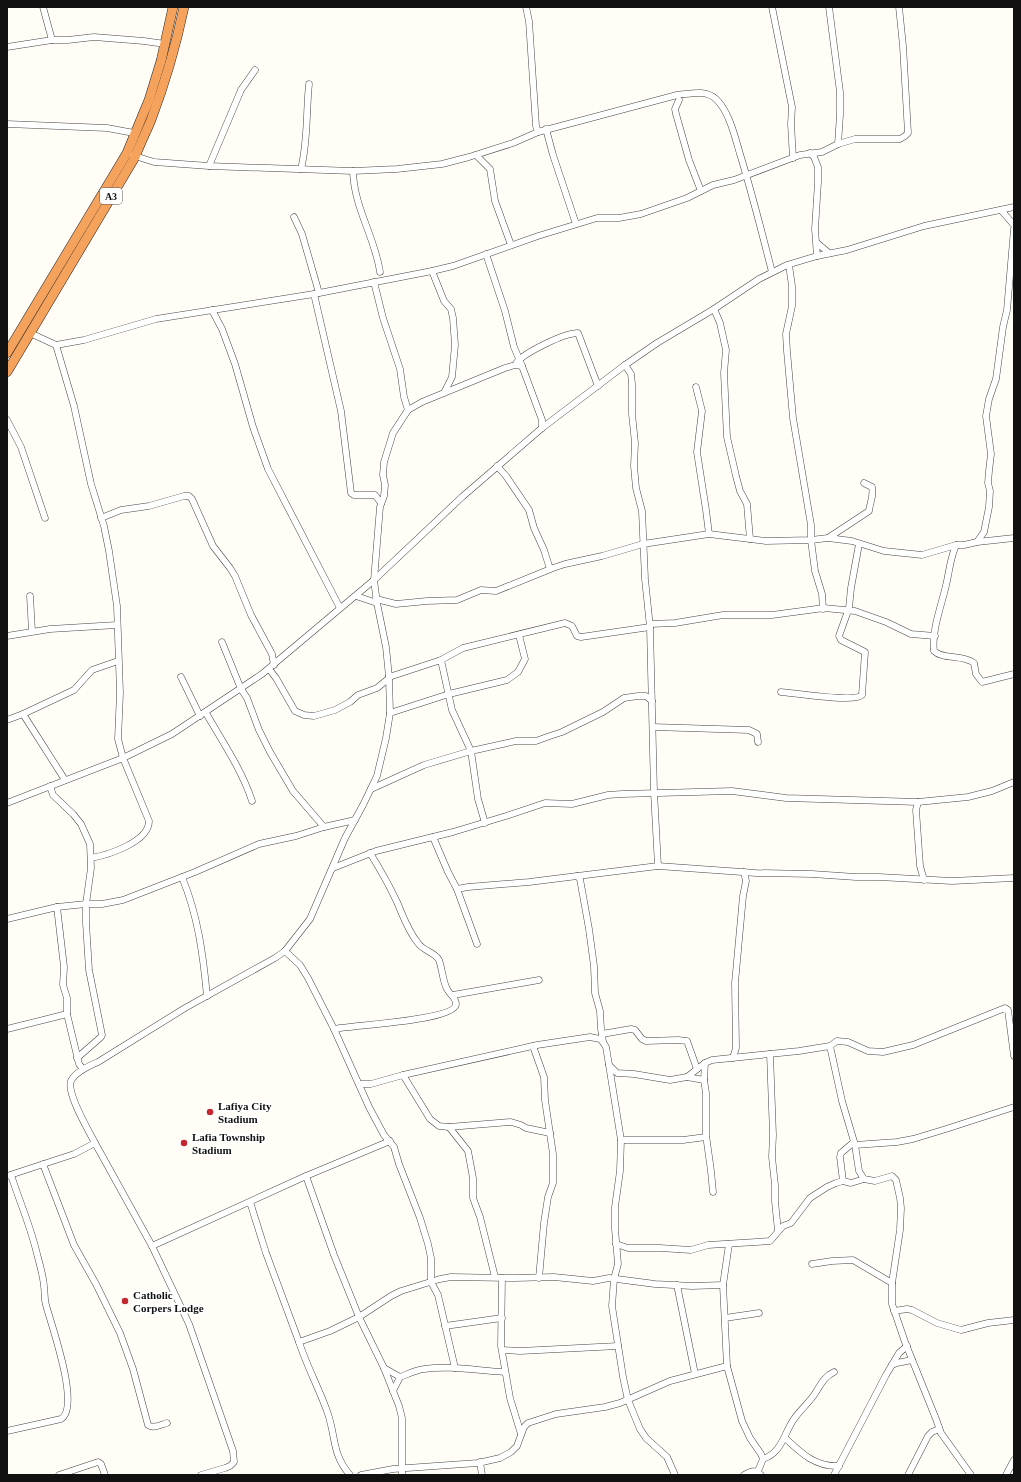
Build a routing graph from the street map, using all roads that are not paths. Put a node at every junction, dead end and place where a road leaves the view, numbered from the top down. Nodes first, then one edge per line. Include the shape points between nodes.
1 (43, 7) edge
2 (173, 7) edge
3 (184, 7) edge
4 (526, 7) edge
5 (772, 7) edge
6 (829, 7) edge
7 (899, 7) edge
8 (52, 40) junction
9 (165, 44) junction
10 (7, 47) edge
11 (255, 70) dead end
12 (309, 84) dead end
13 (679, 100) dead end
14 (7, 124) edge
15 (546, 129) junction
16 (538, 132) junction
17 (134, 133) junction
18 (838, 144) junction
19 (490, 151) junction
20 (822, 152) junction
21 (810, 153) junction
22 (131, 155) junction
23 (476, 155) junction
24 (793, 158) junction
25 (817, 162) junction
26 (487, 164) junction
27 (209, 166) junction
28 (301, 169) junction
29 (353, 171) junction
30 (747, 175) junction
31 (701, 191) junction
32 (1014, 207) edge
33 (1001, 210) junction
34 (294, 217) dead end
35 (576, 224) junction
36 (1014, 225) edge
37 (1014, 229) edge
38 (817, 243) junction
39 (511, 245) junction
40 (829, 253) junction
41 (486, 254) junction
42 (818, 256) junction
43 (789, 265) junction
44 (432, 271) junction
45 (380, 272) junction
46 (772, 272) junction
47 (385, 280) junction
48 (376, 282) junction
49 (316, 294) junction
50 (714, 309) junction
51 (212, 310) junction
52 (30, 333) junction
53 (56, 345) junction
54 (7, 353) edge
55 (521, 363) junction
56 (625, 365) junction
57 (7, 372) edge
58 (452, 377) junction
59 (598, 386) junction
60 (460, 387) junction
61 (696, 387) dead end
62 (444, 393) junction
63 (408, 410) junction
64 (7, 420) edge
65 (542, 420) junction
66 (551, 422) junction
67 (542, 428) junction
68 (497, 466) junction
69 (864, 483) dead end
70 (381, 503) junction
71 (45, 518) dead end
72 (101, 518) junction
73 (708, 534) junction
74 (828, 538) junction
75 (1014, 538) edge
76 (750, 539) junction
77 (810, 540) junction
78 (977, 542) junction
79 (643, 544) junction
80 (859, 544) junction
81 (956, 546) junction
82 (943, 550) junction
83 (950, 559) junction
84 (550, 569) junction
85 (374, 580) junction
86 (30, 596) dead end
87 (356, 596) junction
88 (377, 601) junction
89 (850, 604) junction
90 (340, 608) junction
91 (823, 608) junction
92 (855, 611) junction
93 (848, 612) junction
94 (117, 625) junction
95 (650, 625) junction
96 (32, 631) junction
97 (519, 635) junction
98 (7, 636) edge
99 (935, 636) junction
100 (222, 642) dead end
101 (272, 654) junction
102 (284, 656) junction
103 (441, 660) junction
104 (118, 661) junction
105 (271, 667) junction
106 (1014, 674) edge
107 (181, 677) dead end
108 (389, 678) junction
109 (377, 688) junction
110 (241, 689) junction
111 (389, 692) junction
112 (652, 692) junction
113 (781, 692) dead end
114 (449, 694) junction
115 (646, 696) junction
116 (652, 700) junction
117 (206, 712) junction
118 (390, 713) junction
119 (23, 714) junction
120 (200, 716) junction
121 (7, 720) edge
122 (653, 727) junction
123 (758, 742) dead end
124 (471, 751) junction
125 (123, 758) junction
126 (66, 780) junction
127 (1014, 782) edge
128 (50, 786) junction
129 (371, 789) junction
130 (654, 792) junction
131 (252, 801) dead end
132 (910, 802) junction
133 (918, 802) junction
134 (7, 803) edge
135 (916, 810) junction
136 (355, 820) junction
137 (485, 823) junction
138 (324, 827) junction
139 (433, 837) junction
140 (370, 854) junction
141 (91, 858) junction
142 (658, 866) junction
143 (332, 868) junction
144 (744, 872) junction
145 (182, 877) junction
146 (580, 877) junction
147 (1014, 878) edge
148 (924, 880) junction
149 (457, 889) junction
150 (86, 904) junction
151 (57, 908) junction
152 (7, 919) edge
153 (476, 944) dead end
154 (285, 951) junction
155 (540, 980) dead end
156 (453, 995) junction
157 (206, 996) junction
158 (67, 1014) junction
159 (7, 1029) edge
160 (334, 1029) junction
161 (601, 1031) junction
162 (595, 1037) junction
163 (603, 1042) junction
164 (533, 1046) junction
165 (830, 1046) junction
166 (736, 1048) junction
167 (770, 1054) junction
168 (1014, 1056) edge
169 (743, 1057) junction
170 (77, 1058) junction
171 (733, 1058) junction
172 (705, 1063) junction
173 (609, 1065) junction
174 (83, 1069) junction
175 (697, 1069) junction
176 (617, 1073) junction
177 (403, 1075) junction
178 (611, 1077) junction
179 (687, 1077) junction
180 (704, 1080) junction
181 (359, 1084) junction
182 (371, 1084) junction
183 (364, 1095) junction
184 (1014, 1107) edge
185 (449, 1127) junction
186 (550, 1133) junction
187 (706, 1138) junction
188 (621, 1140) junction
189 (390, 1141) junction
190 (95, 1143) junction
191 (855, 1143) junction
192 (43, 1164) junction
193 (9, 1175) edge
194 (306, 1176) junction
195 (863, 1177) junction
196 (842, 1182) junction
197 (713, 1192) dead end
198 (250, 1202) junction
199 (778, 1231) junction
200 (616, 1244) junction
201 (729, 1244) junction
202 (152, 1246) junction
203 (812, 1264) dead end
204 (499, 1277) junction
205 (539, 1278) junction
206 (614, 1279) junction
207 (431, 1282) junction
208 (892, 1283) junction
209 (677, 1285) junction
210 (723, 1285) junction
211 (894, 1311) junction
212 (759, 1313) dead end
213 (359, 1317) junction
214 (502, 1318) junction
215 (725, 1318) junction
216 (1014, 1320) edge
217 (445, 1326) junction
218 (299, 1342) junction
219 (618, 1346) junction
220 (907, 1346) junction
221 (503, 1350) junction
222 (912, 1360) junction
223 (727, 1366) junction
224 (891, 1366) junction
225 (384, 1368) junction
226 (455, 1368) junction
227 (506, 1372) junction
228 (834, 1372) dead end
229 (695, 1374) junction
230 (400, 1377) junction
231 (394, 1391) junction
232 (628, 1400) junction
233 (167, 1422) dead end
234 (939, 1429) junction
235 (7, 1431) edge
236 (521, 1434) junction
237 (785, 1438) junction
238 (763, 1459) junction
239 (1014, 1460) edge
240 (480, 1462) junction
241 (839, 1466) junction
242 (402, 1472) edge
243 (759, 1473) edge
244 (59, 1475) edge
245 (105, 1475) edge
246 (201, 1475) edge
247 (350, 1475) edge
248 (361, 1475) edge
249 (482, 1475) edge
250 (675, 1475) edge
251 (744, 1475) edge
252 (834, 1475) edge
253 (908, 1475) edge
254 (971, 1475) edge
255 (1006, 1475) edge

1 - 8 street
2 - 9 highway, A3
3 - 22 highway, A3 via 172,56 151,120
4 - 16 street
5 - 24 street via 792,108
6 - 18 street via 840,92
7 - 18 street via 908,133 900,139 856,138
8 - 9 street via 94,37
8 - 10 street
9 - 17 highway, A3 via 149,100
11 - 27 street via 241,90
12 - 28 street via 306,142
13 - 31 street via 675,109 689,160
14 - 17 street via 106,128
15 - 16 street
15 - 30 street via 677,95 704,93 715,98 724,110 733,129
15 - 35 street
16 - 19 street
17 - 22 highway, A3
18 - 20 street
19 - 23 street
19 - 26 street
20 - 21 street
20 - 25 street
21 - 24 street
21 - 25 street
22 - 27 street via 154,162
22 - 52 highway, A3
22 - 54 highway, A3
23 - 26 street
23 - 29 street via 442,164
24 - 30 street
25 - 38 street
26 - 39 street via 491,173 495,201
27 - 28 street
28 - 29 street
29 - 45 street via 357,201 378,256
30 - 31 street
30 - 46 street
31 - 35 street via 641,214 597,218
32 - 33 street
33 - 36 street
33 - 40 street via 924,226 847,250
34 - 49 street via 302,234
35 - 39 street
37 - 78 street via 1007,310 996,379 986,416 990,450 989,507 984,532
38 - 40 street
38 - 42 street
39 - 41 street
40 - 42 street
41 - 44 street
41 - 55 street
42 - 43 street
43 - 46 street
43 - 77 street via 792,306 786,334 786,351 793,418 811,525
44 - 47 street
44 - 58 street via 444,301 452,313 455,345
45 - 47 street
45 - 48 street
46 - 50 street
47 - 48 street
48 - 49 street
48 - 63 street via 383,318 400,369
49 - 51 street
49 - 70 street via 341,411 351,493 374,496
50 - 56 street
50 - 76 street via 726,350 724,373 727,437 738,484 748,504
51 - 53 street via 156,319 84,340
51 - 90 street via 235,364 268,469
52 - 53 street
52 - 57 highway, A3
53 - 72 street via 74,406 90,484
55 - 59 street via 533,351 572,333 578,333
55 - 60 street
55 - 65 street
56 - 59 street
56 - 79 street via 631,374 634,466 636,488 641,504
58 - 60 street
58 - 62 street
59 - 66 street
60 - 62 street
61 - 73 street via 702,411 697,452
62 - 63 street
63 - 70 street via 393,433 384,462 385,485
64 - 71 street via 21,446
65 - 66 street
65 - 67 street
66 - 67 street
67 - 68 street
68 - 84 street via 529,510
68 - 85 street
69 - 74 street via 872,487 874,494 869,511
70 - 85 street
72 - 94 street via 114,583
72 - 101 street via 121,510 189,496 213,546 230,568 250,615
73 - 76 street
73 - 79 street
74 - 77 street
74 - 80 street
75 - 78 street
76 - 77 street
77 - 91 street
78 - 81 street
79 - 84 street
79 - 95 street
80 - 82 street via 884,551 922,555
80 - 89 street
81 - 82 street
81 - 83 street
82 - 83 street
83 - 99 street via 948,580
84 - 88 street via 496,591 481,590 457,600 396,604
85 - 87 street
85 - 88 street
86 - 96 street
87 - 88 street
87 - 90 street
88 - 108 street
89 - 92 street
89 - 93 street
90 - 102 street
91 - 93 street
91 - 95 street via 772,615 722,614
92 - 93 street
92 - 99 street via 911,634
93 - 113 street via 839,636 841,640 865,652 861,697 832,698
94 - 96 street
94 - 104 street
95 - 97 street via 581,637 576,636 572,626 565,623
95 - 112 street
96 - 98 street
97 - 103 street via 464,648
97 - 114 street via 525,659 518,672 507,680
99 - 106 street via 935,653 969,659 974,663 976,674 982,682
100 - 110 street
101 - 102 street
101 - 105 street
102 - 105 street
103 - 108 street
103 - 114 street
104 - 119 street via 92,670 74,690
104 - 125 street via 118,739
105 - 109 street via 295,711 304,715 314,716 335,710 358,695
105 - 110 street
107 - 120 street
108 - 109 street
108 - 111 street
109 - 111 street
110 - 117 street
110 - 138 street via 259,730 293,791
111 - 118 street
112 - 115 street
112 - 116 street
114 - 118 street
114 - 124 street via 452,710
115 - 116 street
115 - 124 street via 624,698 603,712 562,732 536,741 516,741
116 - 122 street
117 - 120 street
117 - 131 street via 237,766
118 - 129 street via 377,776
119 - 121 street
119 - 126 street
120 - 125 street via 172,734
122 - 123 street via 749,730 757,734
122 - 130 street
124 - 129 street via 424,765
124 - 137 street via 478,799
125 - 126 street
125 - 141 street via 149,826 146,832 127,846
126 - 128 street
127 - 133 street via 968,797
128 - 134 street
128 - 141 street via 53,795 81,824 90,844
129 - 136 street
130 - 132 street via 732,791 786,798
130 - 137 street via 608,795 572,804 546,803
130 - 142 street
132 - 133 street
132 - 135 street
133 - 135 street
135 - 148 street via 920,866
136 - 138 street
136 - 143 street
137 - 139 street
138 - 145 street via 260,844
139 - 140 street
139 - 149 street
140 - 143 street
140 - 156 street via 387,880 408,928 418,944 438,957 446,988
141 - 150 street
142 - 144 street
142 - 146 street
143 - 154 street via 310,919
144 - 148 street
144 - 166 street via 746,881 735,983
145 - 150 street via 123,900
145 - 157 street via 195,914 204,963
146 - 149 street
146 - 161 street
147 - 148 street
149 - 153 street
150 - 151 street
150 - 170 street via 89,970 102,1035
151 - 152 street
151 - 158 street
154 - 157 street
154 - 160 street via 300,965
155 - 156 street
156 - 160 street via 456,1004 452,1011 393,1023
157 - 174 street
158 - 159 street
158 - 170 street
160 - 181 street
161 - 162 street
161 - 163 street
161 - 175 street via 632,1029 646,1041 687,1041
162 - 163 street
162 - 164 street
163 - 173 street
164 - 177 street
164 - 186 street via 544,1077
165 - 167 street
165 - 168 street via 837,1041 848,1042 868,1051 883,1052 913,1045 1006,1008 1011,1024
165 - 191 street via 842,1101
166 - 169 street
166 - 171 street
167 - 169 street
167 - 199 street via 772,1157
169 - 171 street
170 - 174 street
171 - 172 street
172 - 175 street
172 - 180 street
173 - 176 street
173 - 178 street
174 - 190 street via 72,1078 70,1089
175 - 179 street
176 - 178 street
176 - 179 street via 662,1080
177 - 182 street
177 - 185 street via 430,1119 439,1126
178 - 188 street
179 - 180 street
180 - 187 street
181 - 182 street
181 - 183 street
182 - 183 street
183 - 189 street via 384,1135
184 - 191 street via 913,1139
185 - 186 street via 512,1122
185 - 204 street via 468,1151 473,1178 473,1198
186 - 205 street via 554,1154 553,1183 544,1223
187 - 188 street
187 - 197 street
188 - 200 street via 615,1207
189 - 194 street
189 - 207 street via 428,1244
190 - 192 street via 74,1154
190 - 202 street
191 - 195 street
191 - 196 street via 841,1153
192 - 193 street
192 - 233 street via 74,1245 120,1333 148,1425 155,1427
193 - 235 street via 36,1248 46,1304 62,1359 68,1402 62,1418
194 - 198 street
194 - 213 street
195 - 196 street via 849,1183
195 - 208 street via 875,1181 892,1176 896,1180 900,1198 900,1230
196 - 199 street via 827,1187 810,1198 791,1223
198 - 202 street
198 - 218 street
199 - 201 street via 772,1240 767,1242
200 - 201 street via 628,1248 691,1250 708,1245
200 - 206 street via 618,1264
201 - 210 street
202 - 246 street via 189,1324 234,1456 234,1462 230,1466
203 - 208 street via 854,1260
204 - 205 street
204 - 207 street via 452,1276
204 - 214 street
205 - 206 street via 594,1281
206 - 209 street
206 - 219 street via 612,1306
207 - 213 street via 401,1291
207 - 217 street via 438,1295
208 - 211 street
209 - 210 street
209 - 229 street
210 - 215 street
211 - 216 street via 912,1310 937,1323 961,1330
211 - 220 street
212 - 215 street
213 - 218 street
213 - 225 street
214 - 217 street
214 - 221 street
215 - 223 street
217 - 226 street
218 - 247 street via 328,1416 336,1453
219 - 221 street
219 - 232 street
220 - 222 street
220 - 224 street
221 - 227 street
222 - 224 street
222 - 234 street
223 - 229 street
223 - 238 street via 742,1421
224 - 241 street
225 - 230 street
225 - 231 street
226 - 227 street
226 - 230 street via 424,1369
227 - 236 street via 510,1398
228 - 237 street via 825,1379 812,1399 795,1417
229 - 232 street via 670,1381
230 - 231 street
231 - 242 street via 402,1418
232 - 236 street via 605,1407 542,1418 528,1423
232 - 250 street via 646,1438 667,1457
234 - 253 street via 928,1436
234 - 254 street
236 - 240 street via 512,1452 500,1458
237 - 238 street via 773,1454
237 - 241 street via 813,1461 823,1465
238 - 243 street
239 - 255 street
240 - 242 street
240 - 249 street
241 - 252 street
242 - 248 street
243 - 251 street via 752,1471
244 - 245 street via 98,1462

